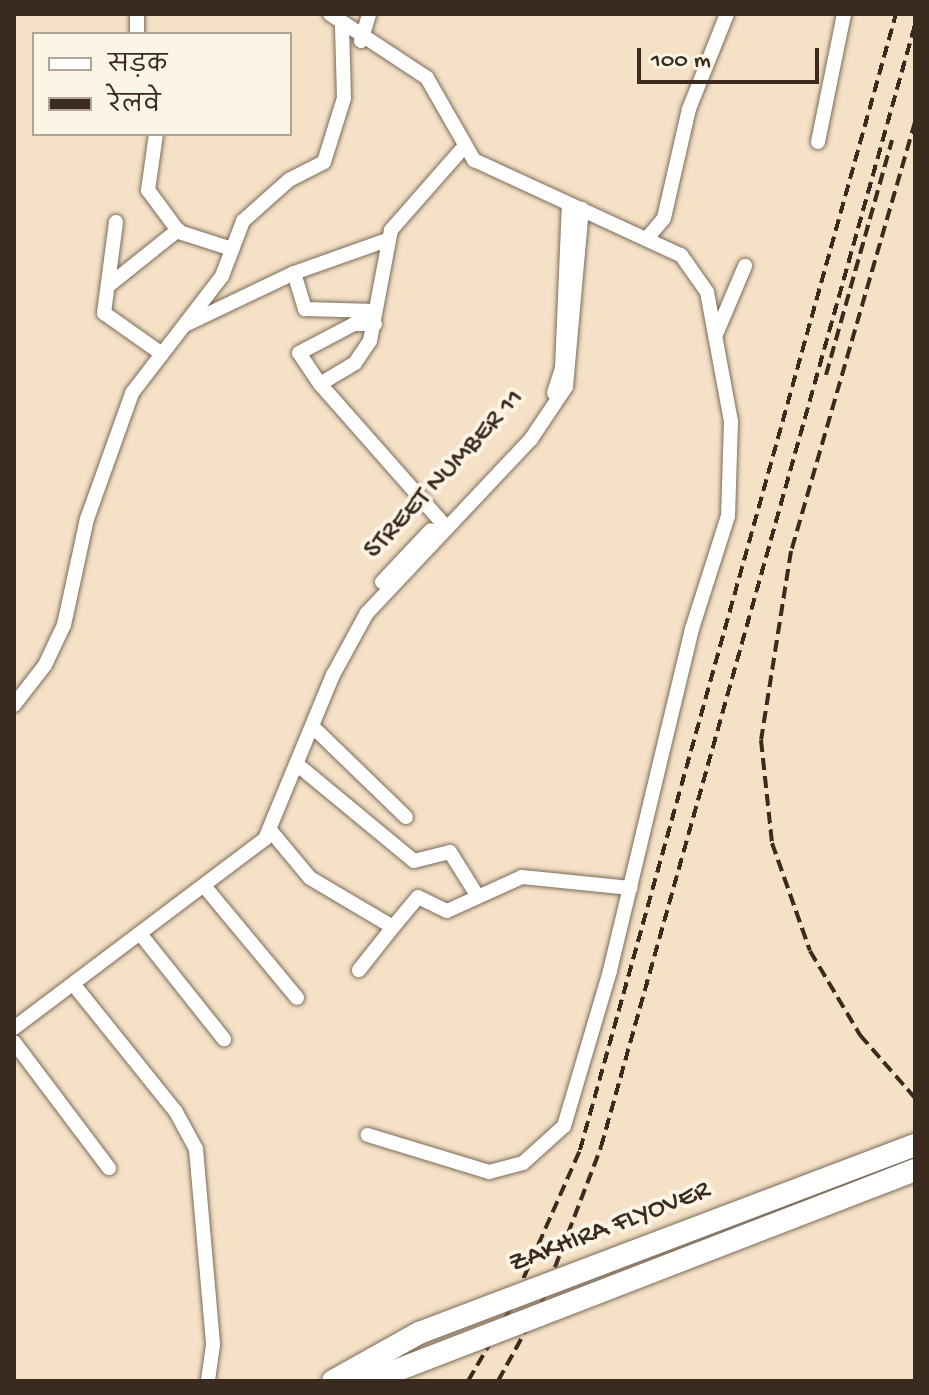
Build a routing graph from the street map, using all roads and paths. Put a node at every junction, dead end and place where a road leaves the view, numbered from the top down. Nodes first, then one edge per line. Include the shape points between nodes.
1 (330, 14) edge
2 (369, 14) edge
3 (727, 14) edge
4 (844, 14) edge
5 (342, 25) junction
6 (361, 41) junction
7 (156, 136) edge
8 (818, 142) dead end
9 (463, 148) junction
10 (576, 207) junction
11 (116, 222) dead end
12 (178, 230) junction
13 (649, 236) junction
14 (387, 240) junction
15 (232, 249) junction
16 (745, 266) dead end
17 (294, 273) junction
18 (108, 286) junction
19 (375, 317) junction
20 (183, 326) junction
21 (717, 332) junction
22 (162, 354) junction
23 (320, 384) junction
24 (443, 524) junction
25 (14, 705) edge
26 (314, 728) junction
27 (299, 766) junction
28 (406, 817) dead end
29 (270, 830) junction
30 (205, 887) junction
31 (630, 888) junction
32 (475, 892) junction
33 (393, 927) junction
34 (142, 936) junction
35 (359, 970) dead end
36 (74, 985) junction
37 (297, 998) dead end
38 (14, 1028) edge
39 (224, 1039) dead end
40 (14, 1042) edge
41 (368, 1135) dead end
42 (915, 1145) edge
43 (109, 1168) dead end
44 (915, 1170) edge
45 (208, 1381) edge
46 (333, 1381) edge
47 (369, 1381) edge

1 - 5 street
2 - 6 street
3 - 13 street via 689,109 664,218
4 - 8 street
5 - 6 street
5 - 15 street via 344,98 324,162 289,180 243,221
6 - 9 street via 427,78
7 - 12 street via 148,190
9 - 10 street via 487,167
9 - 14 street
10 - 13 street
10 - 24 street, STREET NUMBER 11 via 570,378 531,439
11 - 18 street
12 - 15 street
12 - 18 street
13 - 21 street via 681,255 707,292
14 - 17 street
14 - 19 street
15 - 20 street via 222,276
16 - 21 street
17 - 19 street via 305,309
17 - 20 street
18 - 22 street via 104,313
19 - 23 street via 355,363
19 - 23 street via 299,353
20 - 22 street
21 - 31 street via 731,421 728,516 692,629
22 - 25 street via 127,403 56,645
23 - 24 street
24 - 26 street, STREET NUMBER 11 via 370,609 333,675
26 - 27 street, STREET NUMBER 11
26 - 28 street
27 - 29 street, STREET NUMBER 11
27 - 32 street via 414,861 450,852
29 - 30 street, STREET NUMBER 11
29 - 33 street via 310,878
30 - 34 street, STREET NUMBER 11
30 - 37 street
31 - 32 street via 522,877
31 - 41 street via 572,1105 552,1139 523,1163 489,1172
32 - 33 street via 447,911 418,897
33 - 35 street
34 - 36 street, STREET NUMBER 11
34 - 39 street
36 - 38 street, STREET NUMBER 11
36 - 45 street via 176,1112 196,1149 213,1345
40 - 43 street
42 - 46 main road, ZAKHIRA FLYOVER, bridge via 419,1333
44 - 47 main road, ZAKHIRA FLYOVER, bridge

